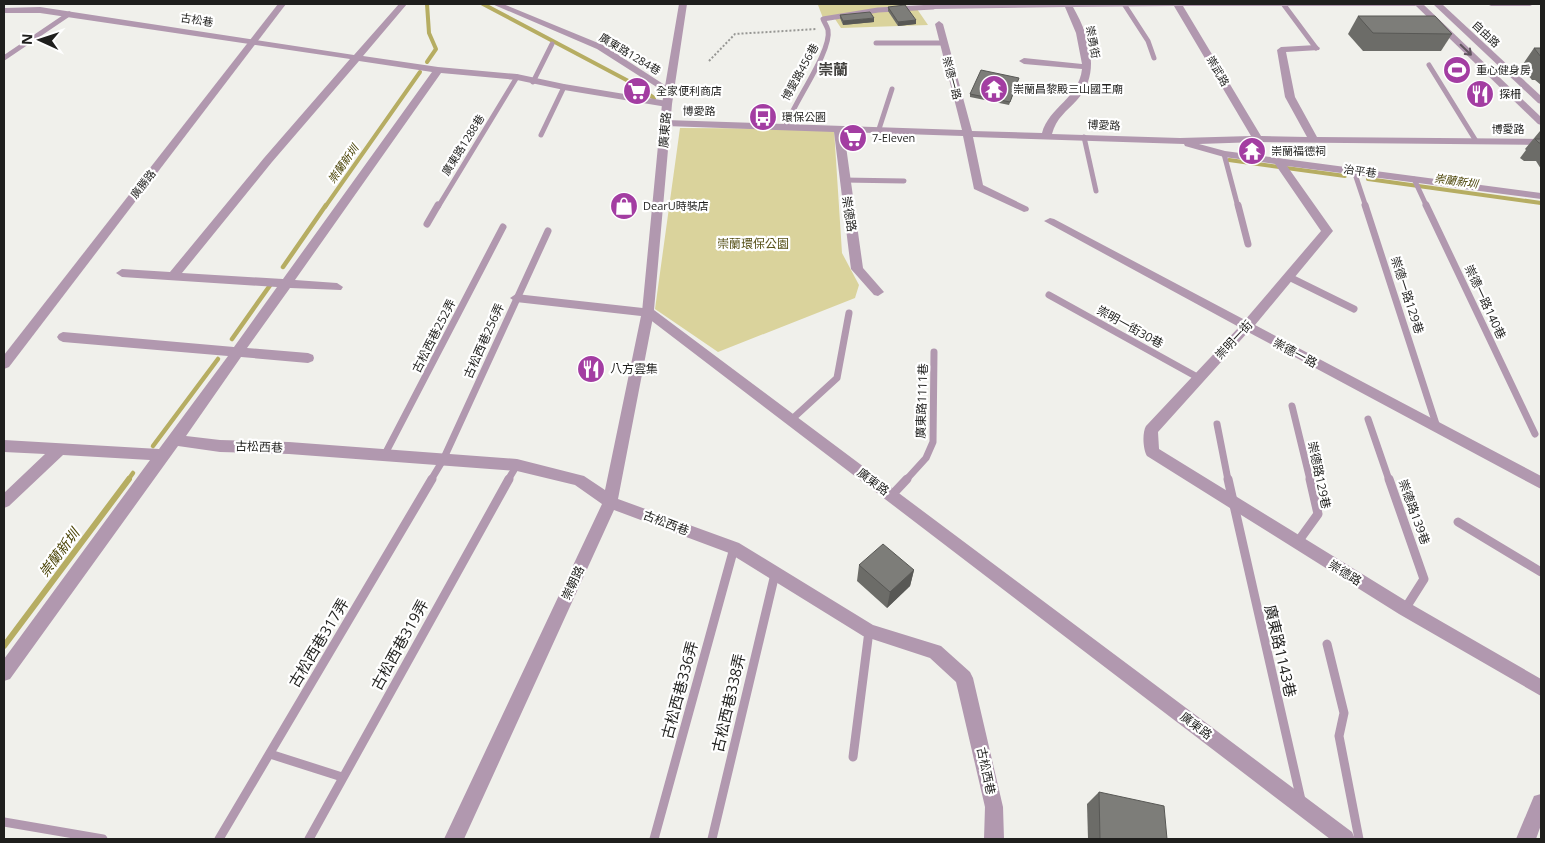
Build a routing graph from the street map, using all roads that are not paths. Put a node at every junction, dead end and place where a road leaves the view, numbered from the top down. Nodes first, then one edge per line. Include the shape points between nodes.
1 (282, 4) edge
2 (403, 4) edge
3 (496, 4) edge
4 (683, 4) edge
5 (1068, 4) edge
6 (1124, 4) edge
7 (1178, 4) edge
8 (1416, 4) edge
9 (1437, 4) edge
10 (1491, 4) edge
11 (1523, 4) edge
12 (1530, 4) edge
13 (933, 5) edge
14 (1284, 5) edge
15 (4, 10) edge
16 (69, 14) junction
17 (939, 24) dead end
18 (1426, 28) edge
19 (1444, 28) junction
20 (253, 41) junction
21 (876, 42) dead end
22 (943, 42) junction
23 (552, 44) dead end
24 (1316, 48) joint
25 (356, 56) junction
26 (4, 58) edge
27 (1154, 58) dead end
28 (1024, 61) dead end
29 (1429, 65) dead end
30 (1086, 67) junction
31 (438, 70) junction
32 (517, 77) junction
33 (533, 82) junction
34 (564, 88) junction
35 (892, 89) dead end
36 (669, 91) junction
37 (1541, 101) edge
38 (667, 104) junction
39 (1541, 122) edge
40 (666, 123) junction
41 (786, 126) junction
42 (838, 128) junction
43 (879, 129) junction
44 (966, 132) junction
45 (541, 135) dead end
46 (1047, 135) junction
47 (1084, 136) junction
48 (1258, 139) junction
49 (1314, 140) junction
50 (1180, 141) junction
51 (1476, 141) junction
52 (1541, 142) edge
53 (1224, 154) junction
54 (1283, 166) junction
55 (1354, 170) junction
56 (843, 180) junction
57 (1415, 180) junction
58 (904, 181) dead end
59 (1096, 191) dead end
60 (1541, 196) edge
61 (1024, 209) dead end
62 (1050, 221) dead end
63 (426, 224) dead end
64 (503, 227) dead end
65 (548, 231) dead end
66 (1248, 244) dead end
67 (122, 273) dead end
68 (174, 275) junction
69 (1290, 277) junction
70 (287, 283) junction
71 (337, 286) dead end
72 (878, 292) dead end
73 (1049, 295) dead end
74 (516, 298) junction
75 (1354, 309) dead end
76 (648, 312) junction
77 (849, 313) dead end
78 (1246, 327) junction
79 (63, 337) dead end
80 (237, 351) junction
81 (934, 352) dead end
82 (308, 358) dead end
83 (4, 364) edge
84 (1199, 378) junction
85 (1292, 406) dead end
86 (1368, 419) dead end
87 (791, 420) junction
88 (1217, 424) dead end
89 (1437, 427) junction
90 (1535, 434) dead end
91 (175, 440) junction
92 (4, 446) edge
93 (59, 450) junction
94 (1152, 452) joint
95 (385, 454) junction
96 (162, 455) junction
97 (443, 460) junction
98 (517, 464) junction
99 (1541, 483) edge
100 (891, 496) junction
101 (4, 502) edge
102 (610, 502) junction
103 (1232, 502) junction
104 (1458, 522) dead end
105 (1297, 543) junction
106 (734, 548) junction
107 (1541, 572) edge
108 (775, 574) junction
109 (1405, 609) junction
110 (869, 631) junction
111 (1327, 644) dead end
112 (4, 673) edge
113 (1541, 688) edge
114 (270, 754) junction
115 (853, 757) dead end
116 (342, 777) junction
117 (1541, 803) edge
118 (1302, 806) junction
119 (4, 822) edge
120 (103, 839) edge
121 (219, 839) edge
122 (309, 839) edge
123 (454, 839) edge
124 (654, 839) edge
125 (712, 839) edge
126 (994, 839) edge
127 (1345, 839) edge
128 (1359, 839) edge
129 (1526, 839) edge

1 - 20 street, 廣勝路
2 - 25 street
3 - 36 street, 廣東路1284巷 via 600,47
4 - 36 street, 廣東路
5 - 6 street
5 - 13 street
5 - 30 street, 崇勇街 via 1078,22
6 - 7 street
6 - 27 lane via 1148,41
7 - 14 street
7 - 48 street, 崇武路
8 - 14 street
8 - 19 street, 自由路
9 - 37 street, 自由路
10 - 11 street
11 - 12 street
13 - 41 lane, 博愛路456巷 via 823,20 828,29 825,49 788,114
14 - 24 lane
15 - 16 street, 古松巷
16 - 20 street, 古松巷
16 - 26 lane
17 - 22 street, 崇德一路
18 - 19 street
19 -> 39 street, 自由路
20 - 25 street, 古松巷
20 - 83 street, 廣勝路
21 - 22 lane
22 - 44 street, 崇德一路
23 - 33 lane
24 - 49 street via 1281,50 1290,97
25 - 31 street, 古松巷
25 - 68 street
28 - 30 street
29 - 51 lane
30 - 46 street, 崇勇街 via 1082,86 1051,120
31 - 32 street, 古松巷
31 - 70 street
32 - 33 street, 古松巷
32 - 63 lane, 廣東路1288巷
33 - 34 street, 古松巷
34 - 38 street, 古松巷
34 - 45 lane
35 - 43 lane
36 - 38 street, 廣東路
38 - 40 street, 廣東路
40 - 41 street, 博愛路
40 - 76 street, 廣東路
41 - 42 street, 博愛路
42 - 43 street, 博愛路
42 - 56 street, 崇德路
43 - 44 street, 博愛路
44 - 46 street, 博愛路
44 - 61 street, 崇德一路 via 978,187
46 - 47 street, 博愛路
47 - 50 street, 博愛路
47 - 59 lane
48 - 49 street, 博愛路
48 - 50 street, 博愛路
49 - 51 street, 博愛路
50 - 53 street, 治平巷
51 - 52 street, 博愛路
53 - 54 street, 治平巷
53 - 66 lane
54 - 55 street, 治平巷
54 - 69 street, 崇明一街 via 1328,231
55 - 57 street, 治平巷
55 - 89 lane, 崇德一路129巷
56 - 58 lane
56 - 72 street, 崇德路 via 857,269
57 - 60 street, 治平巷
57 - 90 lane, 崇德一路140巷
62 - 78 street, 崇德一路
64 - 95 lane, 古松西巷252弄
65 - 74 lane, 古松西巷256弄
67 - 68 street
68 - 70 street
69 - 75 lane
69 - 78 street, 崇明一街
70 - 71 street
70 - 80 street
73 - 84 lane, 崇明一街30巷
74 - 76 street
74 - 97 lane, 古松西巷256弄
76 - 87 street, 廣東路
76 - 102 street, 崇朝路
77 - 87 lane via 837,378
78 - 84 street, 崇明一街
78 - 89 street, 崇德一路
79 - 80 street
80 - 82 street
80 - 91 street
81 - 100 lane, 廣東路1111巷 via 933,442 926,458
84 - 94 street, 崇明一街 via 1151,430
85 - 105 lane, 崇德路129巷 via 1318,514
86 - 109 lane, 崇德路139巷 via 1424,579
87 - 100 street, 廣東路
88 - 103 lane, 廣東路1143巷
89 - 99 street, 崇德一路
91 - 95 street, 古松西巷 via 220,446
91 - 96 street
92 - 93 street
93 - 96 street
93 - 101 street
94 - 103 street, 崇德路
95 - 97 street, 古松西巷
96 - 112 street
97 - 98 street, 古松西巷
97 - 114 lane, 古松西巷317弄
98 - 102 street, 古松西巷 via 579,480
98 - 116 lane, 古松西巷319弄
100 - 118 street, 廣東路
102 - 106 street, 古松西巷
102 - 123 street, 崇朝路
103 - 105 street, 崇德路
103 - 118 lane, 廣東路1143巷
104 - 107 lane
105 - 109 street, 崇德路
106 - 108 street, 古松西巷
106 - 124 lane, 古松西巷336弄
108 - 110 street, 古松西巷
108 - 125 lane, 古松西巷338弄
109 - 113 street, 崇德路
110 - 115 lane
110 - 126 street, 古松西巷 via 935,652 964,678 994,807
111 - 128 lane via 1344,713 1339,736
114 - 116 lane
114 - 121 lane, 古松西巷317弄
116 - 122 lane, 古松西巷319弄
117 - 129 street
118 - 127 street, 廣東路
119 - 120 lane

